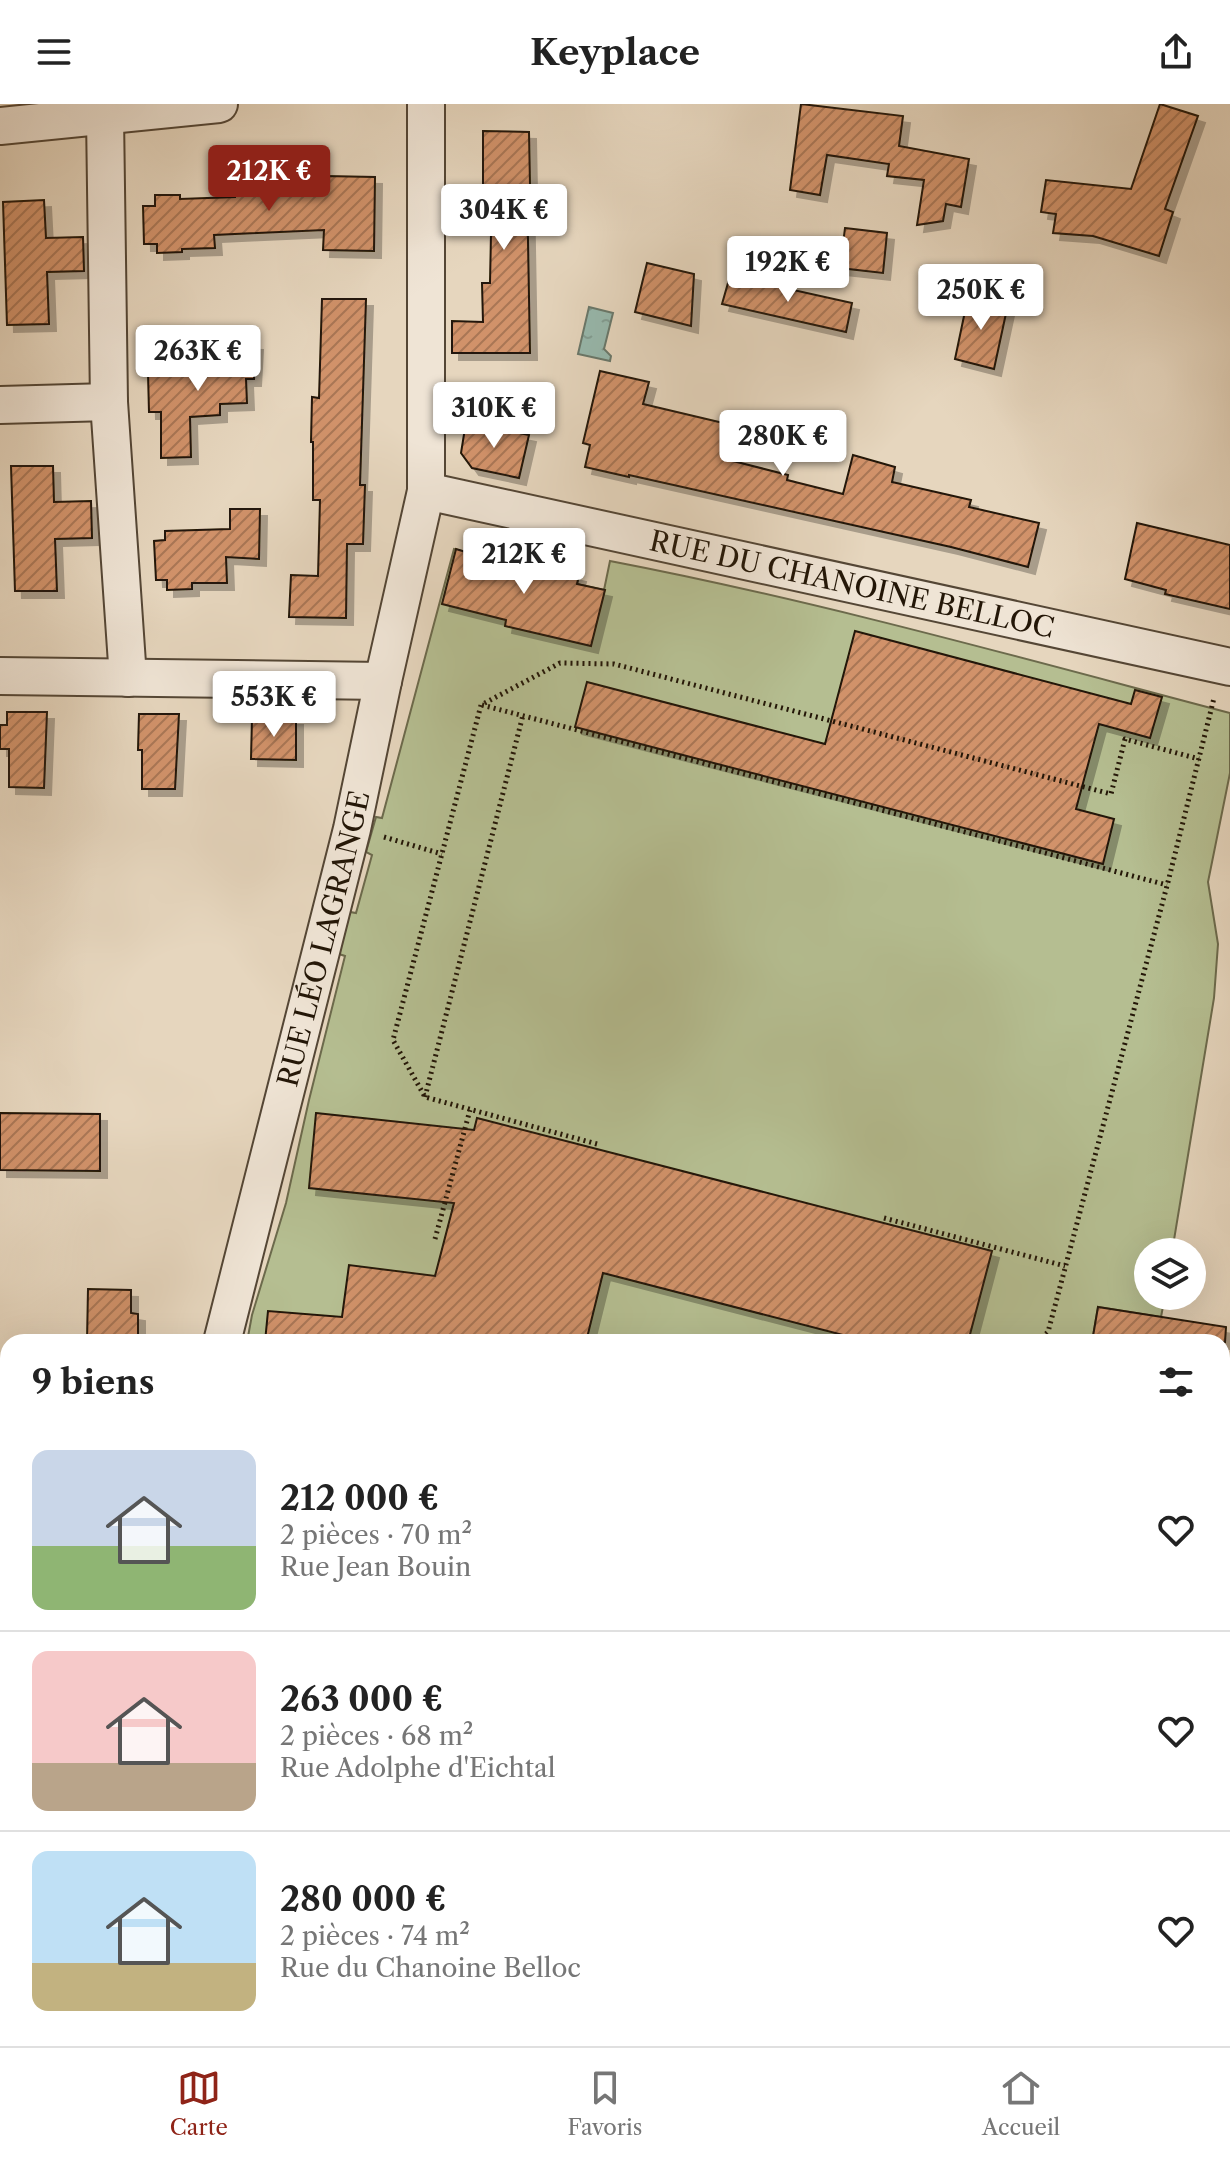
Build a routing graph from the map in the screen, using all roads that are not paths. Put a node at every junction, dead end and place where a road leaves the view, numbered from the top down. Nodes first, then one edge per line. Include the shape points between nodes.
1 (219, 104) edge
2 (426, 104) edge
3 (105, 116) junction
4 (0, 126) edge
5 (109, 402) junction
6 (0, 405) edge
7 (426, 491) junction
8 (1230, 667) edge
9 (0, 676) edge
10 (128, 678) junction
11 (383, 681) junction
12 (224, 1334) edge

1 - 3 street
2 - 7 street, RUE LÉO LAGRANGE
3 - 4 street
3 - 5 street
5 - 6 street
5 - 10 street
7 - 8 street, RUE DU CHANOINE BELLOC
7 - 11 street, RUE LÉO LAGRANGE
9 - 10 street
10 - 11 street
11 - 12 street, RUE LÉO LAGRANGE via 352,829

